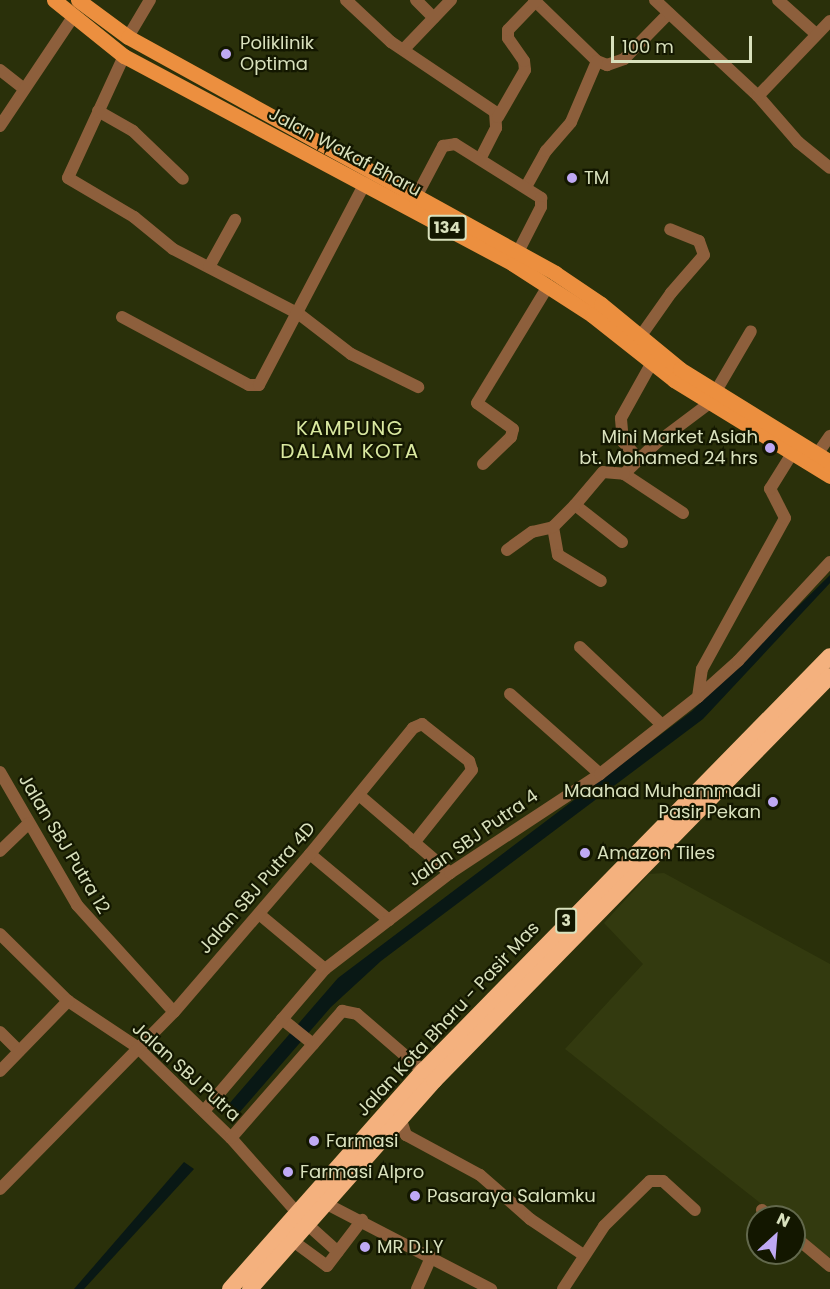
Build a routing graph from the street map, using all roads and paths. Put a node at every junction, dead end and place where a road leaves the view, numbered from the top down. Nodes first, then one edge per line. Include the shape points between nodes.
1 (54, 0) edge
2 (78, 0) edge
3 (150, 0) edge
4 (346, 0) edge
5 (416, 0) edge
6 (451, 0) edge
7 (655, 0) edge
8 (778, 0) edge
9 (534, 1) edge
10 (669, 13) junction
11 (74, 17) junction
12 (434, 18) junction
13 (830, 21) edge
14 (816, 34) junction
15 (128, 37) junction
16 (404, 49) junction
17 (123, 56) junction
18 (597, 61) junction
19 (0, 70) edge
20 (23, 88) junction
21 (758, 96) junction
22 (99, 111) junction
23 (498, 117) junction
24 (0, 126) edge
25 (481, 158) junction
26 (830, 168) edge
27 (183, 179) dead end
28 (365, 183) junction
29 (527, 185) junction
30 (416, 197) junction
31 (235, 220) dead end
32 (670, 229) dead end
33 (518, 252) junction
34 (209, 267) junction
35 (548, 286) junction
36 (299, 314) junction
37 (122, 317) dead end
38 (752, 331) dead end
39 (640, 337) junction
40 (651, 364) junction
41 (418, 387) dead end
42 (714, 397) junction
43 (830, 436) edge
44 (793, 452) junction
45 (824, 457) edge
46 (640, 460) junction
47 (483, 464) dead end
48 (624, 474) junction
49 (830, 476) edge
50 (575, 505) junction
51 (683, 513) dead end
52 (553, 527) junction
53 (622, 542) dead end
54 (507, 550) dead end
55 (830, 562) edge
56 (601, 581) dead end
57 (580, 646) dead end
58 (830, 656) edge
59 (830, 676) edge
60 (510, 694) dead end
61 (698, 696) junction
62 (661, 724) junction
63 (0, 772) edge
64 (600, 774) junction
65 (358, 795) junction
66 (29, 822) junction
67 (414, 843) junction
68 (0, 851) edge
69 (310, 854) junction
70 (450, 873) junction
71 (259, 914) junction
72 (389, 920) junction
73 (0, 934) edge
74 (325, 969) junction
75 (68, 1001) junction
76 (174, 1012) junction
77 (284, 1021) junction
78 (0, 1032) edge
79 (311, 1043) junction
80 (137, 1047) junction
81 (19, 1051) junction
82 (0, 1071) edge
83 (423, 1071) junction
84 (204, 1111) junction
85 (404, 1128) junction
86 (231, 1138) junction
87 (0, 1189) edge
88 (312, 1196) junction
89 (329, 1204) junction
90 (696, 1210) dead end
91 (303, 1219) junction
92 (362, 1220) junction
93 (293, 1241) junction
94 (806, 1246) edge
95 (338, 1252) junction
96 (582, 1254) junction
97 (431, 1257) junction
98 (830, 1266) edge
99 (230, 1289) edge
100 (250, 1289) edge
101 (417, 1289) edge
102 (491, 1289) edge
103 (563, 1289) edge

1 - 11 main road, Jalan Wakaf Bharu / 134
2 - 15 main road, Jalan Wakaf Bharu / 134
3 - 15 street
4 - 16 street
5 - 12 street
6 - 12 street
7 - 10 street
8 - 14 street
9 - 18 street
9 - 23 street via 508,30 508,38 524,61 525,70
10 - 18 street via 624,59 607,65
10 - 21 street
11 - 17 main road, Jalan Wakaf Bharu / 134
11 - 20 street
12 - 16 street
13 - 14 street
14 - 21 street
15 - 30 main road, Jalan Wakaf Bharu / 134
16 - 23 street
17 - 22 street
17 - 28 main road, Jalan Wakaf Bharu / 134
18 - 29 street via 571,123 546,151
19 - 20 street
20 - 24 street
21 - 26 street via 798,142
22 - 27 street via 133,131
22 - 34 street via 68,178 134,217 173,249
23 - 25 street
25 - 29 street via 496,172
25 - 30 street via 455,144 445,144
28 - 35 main road, Jalan Wakaf Bharu / 134
28 - 36 street
29 - 33 street via 542,202
30 - 33 main road, Jalan Wakaf Bharu / 134
31 - 34 street
32 - 39 street via 699,241 704,255
33 - 39 main road, Jalan Wakaf Bharu / 134 via 601,303
34 - 36 street
35 - 40 main road, Jalan Wakaf Bharu / 134 via 592,315
35 - 47 street via 477,402 513,429 511,437
36 - 37 street via 259,385 254,387
36 - 41 street via 351,354
38 - 42 street
39 - 42 main road, Jalan Wakaf Bharu / 134
40 - 42 main road, Jalan Wakaf Bharu / 134
40 - 46 street via 621,418 624,442
42 - 44 main road, Jalan Wakaf Bharu / 134
42 - 45 main road, Jalan Wakaf Bharu / 134
42 - 46 street
43 - 45 street
44 - 49 main road, Jalan Wakaf Bharu / 134
44 - 61 street via 770,489 771,496 783,508 784,518 702,669
46 - 48 street
48 - 50 street via 603,472
48 - 51 street
50 - 52 street
50 - 53 street
52 - 54 street via 532,532
52 - 56 street via 558,555
55 - 61 street, Jalan SBJ Putra 4 via 738,661
57 - 62 street
58 - 83 highway, Jalan Kota Bharu - Pasir Mas / 3
59 - 85 highway, Jalan Kota Bharu - Pasir Mas / 3 via 442,1072
60 - 64 street
61 - 62 street, Jalan SBJ Putra 4
62 - 64 street, Jalan SBJ Putra 4
63 - 66 street, Jalan SBJ Putra 12
64 - 70 street, Jalan SBJ Putra 4
65 - 67 street
65 - 67 street, Jalan SBJ Putra 4D via 417,725 427,726 469,761 470,775
65 - 69 street, Jalan SBJ Putra 4D
66 - 68 street
66 - 76 street, Jalan SBJ Putra 12 via 93,926
67 - 70 street
69 - 71 street, Jalan SBJ Putra 4D
69 - 72 street
70 - 72 street, Jalan SBJ Putra 4
71 - 74 street
71 - 76 street, Jalan SBJ Putra 4D
72 - 74 street, Jalan SBJ Putra 4
73 - 75 street, Jalan SBJ Putra
74 - 77 street, Jalan SBJ Putra 4
75 - 80 street, Jalan SBJ Putra
75 - 81 street
76 - 80 street, Jalan SBJ Putra 4D
77 - 79 street
77 - 84 street, Jalan SBJ Putra 4
78 - 81 street
79 - 83 street via 337,1015 349,1010
79 - 86 street
80 - 84 street, Jalan SBJ Putra
80 - 87 street, Jalan SBJ Putra 4D
81 - 82 street
83 - 88 highway, Jalan Kota Bharu - Pasir Mas / 3
84 - 86 street, Jalan SBJ Putra
85 - 89 highway, Jalan Kota Bharu - Pasir Mas / 3
85 - 96 street via 480,1175 530,1219
86 - 91 street, Jalan SBJ Putra
88 - 89 street
88 - 91 highway, Jalan Kota Bharu - Pasir Mas / 3
89 - 91 highway, Jalan Kota Bharu - Pasir Mas / 3
89 - 92 street
90 - 96 street via 663,1181 654,1179 620,1209
91 - 93 highway, Jalan Kota Bharu - Pasir Mas / 3
91 - 95 street, Jalan SBJ Putra
91 - 99 highway, Jalan Kota Bharu - Pasir Mas / 3
92 - 95 street
92 - 97 street
93 - 95 street via 321,1265 327,1266
93 - 100 highway, Jalan Kota Bharu - Pasir Mas / 3
94 - 98 street
96 - 103 street
97 - 101 street
97 - 102 street

